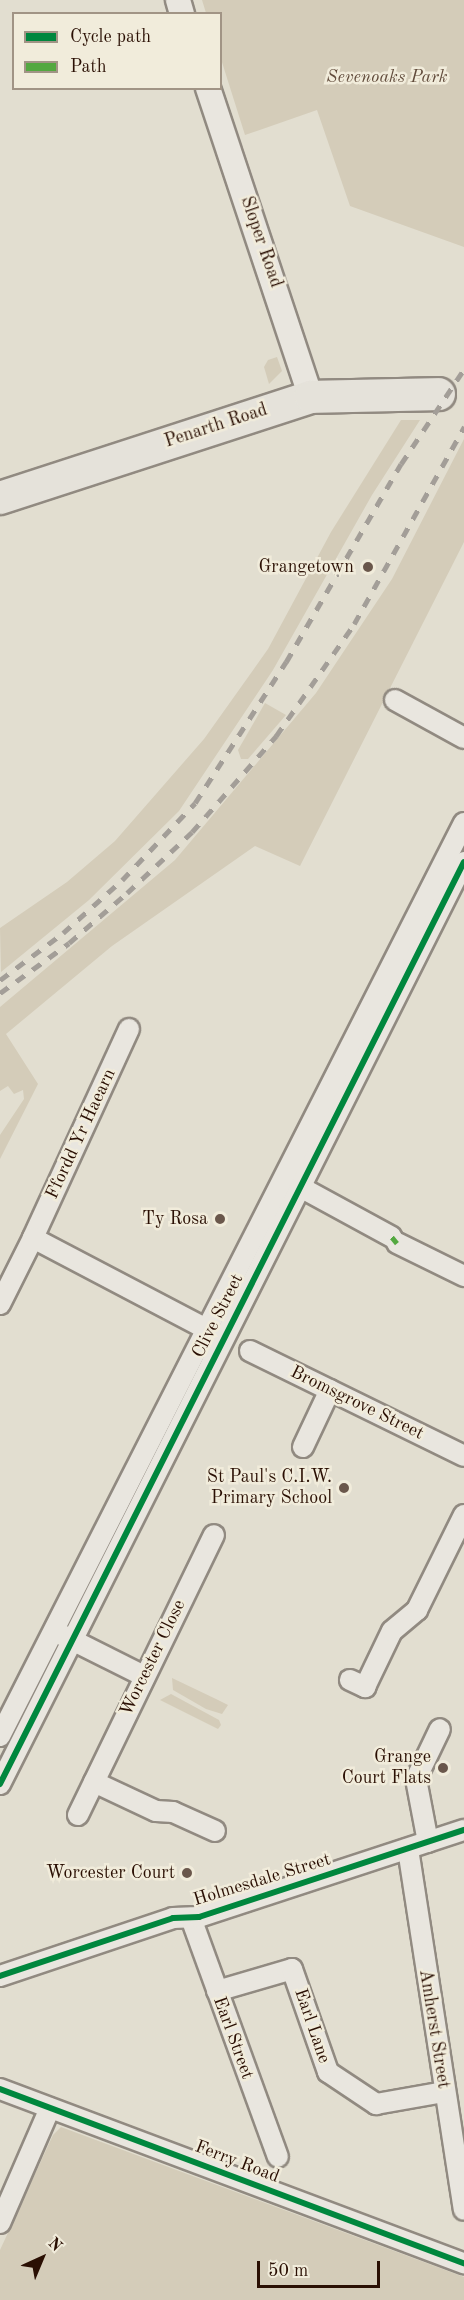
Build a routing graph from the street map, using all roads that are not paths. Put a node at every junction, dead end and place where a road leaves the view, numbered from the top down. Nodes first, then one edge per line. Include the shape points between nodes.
1 (209, 90) edge
2 (452, 395) edge
3 (311, 397) junction
4 (0, 498) edge
5 (395, 700) dead end
6 (464, 738) edge
7 (464, 823) edge
8 (464, 862) edge
9 (129, 1029) dead end
10 (302, 1188) junction
11 (33, 1238) junction
12 (464, 1276) edge
13 (0, 1304) edge
14 (216, 1333) junction
15 (250, 1351) dead end
16 (330, 1390) junction
17 (303, 1447) dead end
18 (464, 1456) edge
19 (464, 1515) edge
20 (213, 1535) dead end
21 (54, 1631) junction
22 (72, 1640) junction
23 (144, 1676) junction
24 (350, 1680) dead end
25 (440, 1729) dead end
26 (0, 1736) edge
27 (94, 1782) junction
28 (0, 1784) edge
29 (78, 1815) dead end
30 (464, 1830) edge
31 (215, 1831) dead end
32 (428, 1842) junction
33 (408, 1849) junction
34 (191, 1918) junction
35 (0, 1976) edge
36 (217, 1991) junction
37 (0, 2089) edge
38 (444, 2092) junction
39 (50, 2108) junction
40 (278, 2157) dead end
41 (464, 2210) edge
42 (0, 2223) edge
43 (464, 2262) edge

1 - 3 street, Sloper Road
2 - 3 main road, Penarth Road
3 - 4 main road, Penarth Road
5 - 6 street
7 - 14 street, Clive Street
8 - 10 street, Clive Street
9 - 11 street, Ffordd Yr Haearn
10 - 12 street
10 - 14 street, Clive Street
11 - 13 street, Ffordd Yr Haearn
11 - 14 street
14 - 21 street, Clive Street
14 - 22 street, Clive Street
15 - 16 street, Bromsgrove Street
16 - 17 street
16 - 18 street, Bromsgrove Street
19 - 24 street via 417,1610 392,1631 366,1687
20 - 23 street, Worcester Close
21 - 22 street
21 - 26 street, Clive Street
22 - 23 street
22 - 28 street, Clive Street
23 - 27 street, Worcester Close
25 - 32 street via 416,1779
27 - 29 street, Worcester Close
27 - 31 street via 156,1811 173,1812
30 - 32 street, Holmesdale Street
32 - 33 street, Holmesdale Street
33 - 34 street, Holmesdale Street
33 - 38 street, Amherst Street
34 - 35 street, Holmesdale Street via 173,1918
34 - 36 street, Earl Street
36 - 38 street, Earl Lane via 292,1969 328,2072 375,2104
36 - 40 street, Earl Street
37 - 39 street, Ferry Road
38 - 41 street, Amherst Street
39 - 42 street
39 - 43 street, Ferry Road

